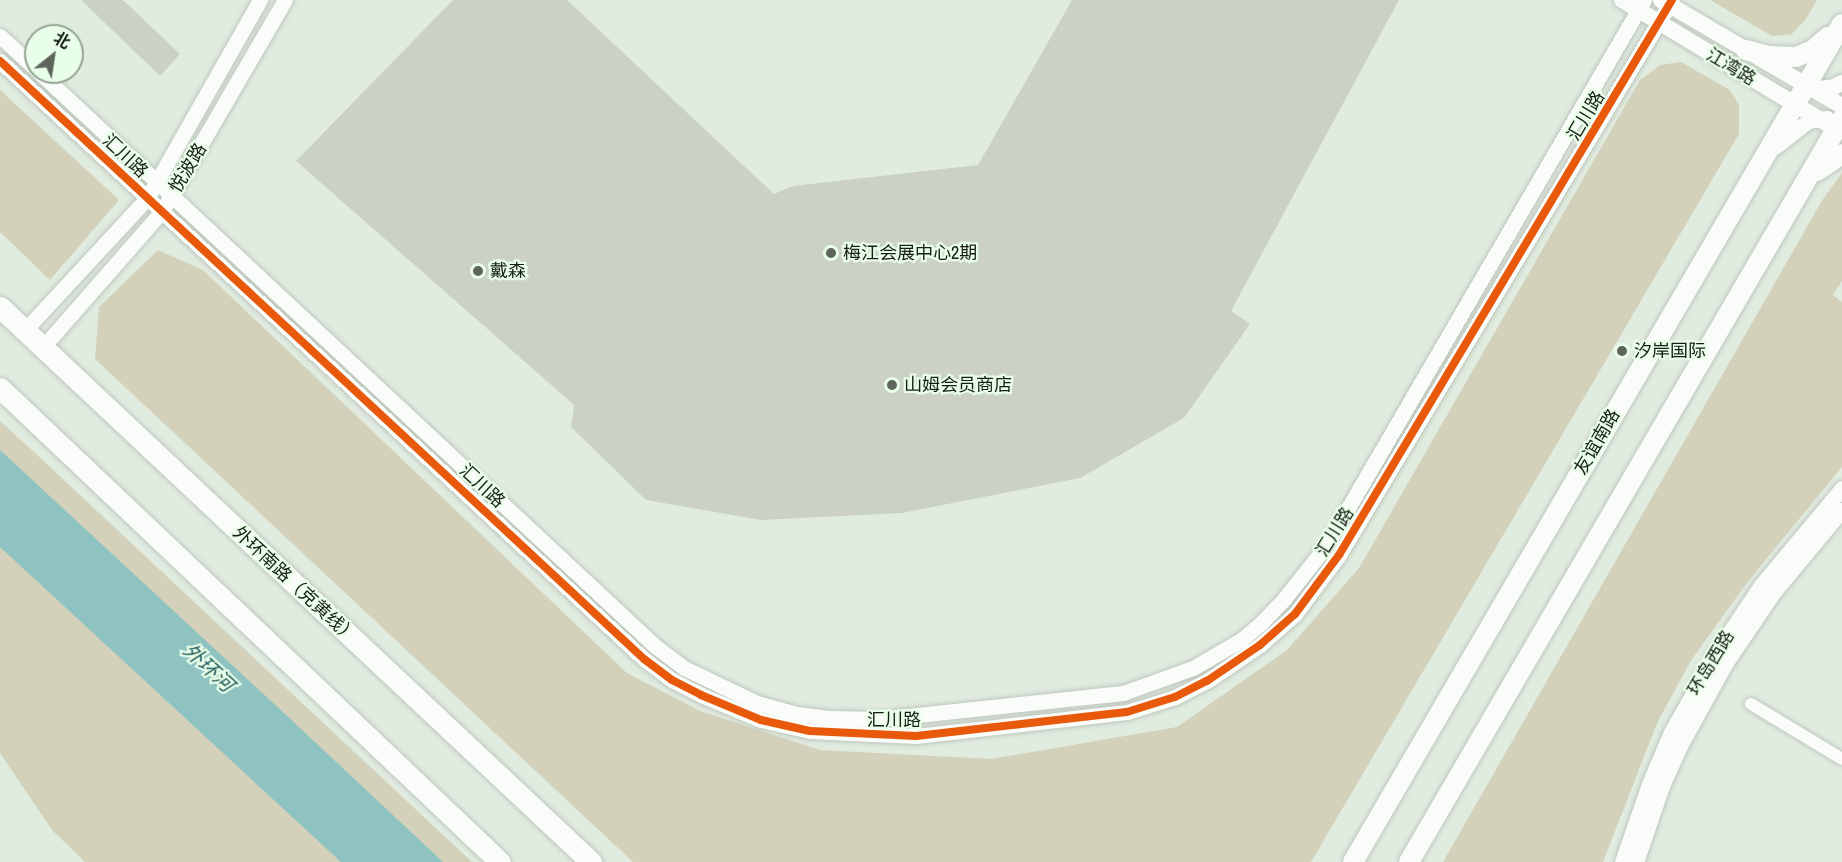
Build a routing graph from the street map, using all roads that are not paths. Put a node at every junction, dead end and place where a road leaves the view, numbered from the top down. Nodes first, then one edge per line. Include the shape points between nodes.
1 (260, 0) edge
2 (285, 0) edge
3 (1622, 0) edge
4 (1668, 2) edge
5 (1642, 5) edge
6 (1842, 22) edge
7 (1659, 23) junction
8 (0, 36) edge
9 (1746, 50) junction
10 (24, 58) edge
11 (0, 61) edge
12 (1842, 83) edge
13 (52, 84) edge
14 (1804, 92) junction
15 (1838, 121) edge
16 (1842, 154) edge
17 (1761, 160) junction
18 (157, 180) junction
19 (1805, 184) junction
20 (173, 195) junction
21 (148, 197) junction
22 (162, 211) junction
23 (0, 307) edge
24 (25, 330) junction
25 (43, 347) junction
26 (0, 388) edge
27 (1842, 488) edge
28 (1842, 510) edge
29 (1751, 704) dead end
30 (1842, 759) edge
31 (500, 862) edge
32 (591, 862) edge
33 (1353, 862) edge
34 (1409, 862) edge
35 (1622, 862) edge
36 (1636, 862) edge

1 - 18 street, 悦波路
2 - 20 street, 悦波路
3 - 5 main road, 江湾路
4 - 7 street, 汇川路
4 - 9 main road, 江湾路
5 - 7 main road, 江湾路
5 - 20 street, 汇川路 via 1326,546 1261,623 1241,640 1193,669 1123,693 914,717 840,718 797,714 756,703 719,687 684,668 656,646
6 - 9 main road via 1803,55 1782,57
6 - 14 main road, 友谊南路
7 - 14 main road, 江湾路 via 1733,68
7 - 22 street, 汇川路 via 1322,582 1295,614 1235,663 1175,697 1127,712 916,736 858,735 810,731 761,720 692,690 644,659
8 - 10 street
9 - 14 main road, 江湾路
11 - 21 street, 汇川路
12 - 14 main road
13 - 18 street, 汇川路
14 - 15 main road, 江湾路
14 - 15 main road, 江湾路
14 - 17 main road, 友谊南路
15 - 17 street via 1808,121
15 - 19 main road
16 - 19 main road via 1823,165
17 - 33 main road, 友谊南路
18 - 20 street, 汇川路
18 - 21 street, 悦波路
19 - 34 main road
20 - 22 street, 悦波路
21 - 22 street, 汇川路
21 - 24 street, 悦波路
22 - 25 street, 悦波路
23 - 24 highway, 外环南路（克黄线）
24 - 25 highway, 外环南路（克黄线）
25 - 32 highway, 外环南路（克黄线）
26 - 31 highway
27 - 35 street, 环岛西路 via 1761,585 1717,651 1671,732
28 - 36 street, 环岛西路 via 1773,593 1725,664 1662,786
29 - 30 street

